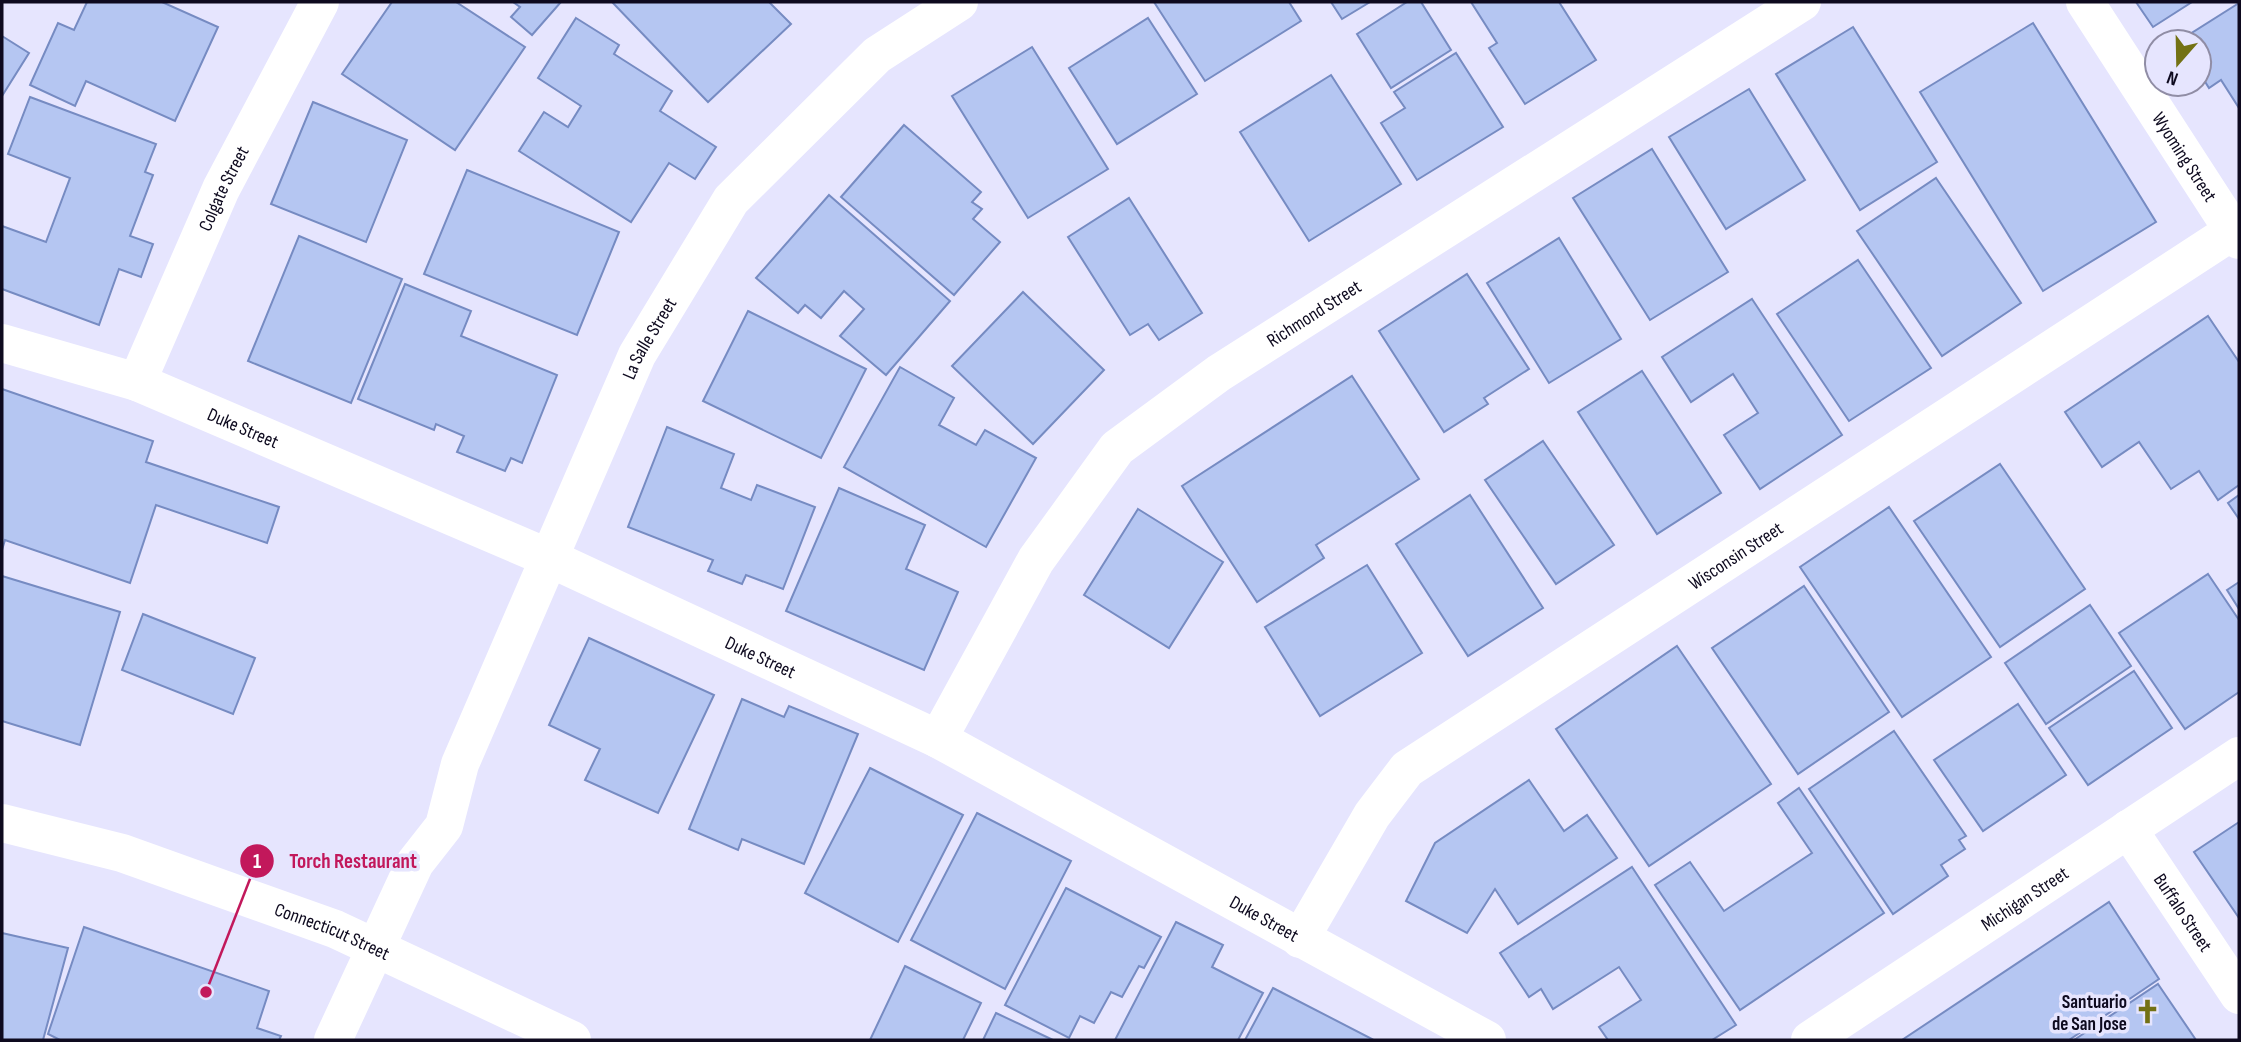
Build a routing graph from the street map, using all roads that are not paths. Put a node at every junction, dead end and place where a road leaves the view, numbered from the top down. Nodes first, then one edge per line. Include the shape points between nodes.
1 (320, 2) edge
2 (959, 2) edge
3 (1802, 2) edge
4 (2085, 2) edge
5 (2236, 235) edge
6 (2, 343) edge
7 (136, 382) junction
8 (549, 558) junction
9 (938, 738) junction
10 (2239, 756) edge
11 (2, 822) edge
12 (2128, 830) junction
13 (1300, 939) junction
14 (376, 946) junction
15 (2239, 995) edge
16 (333, 1040) edge
17 (572, 1040) edge
18 (1487, 1040) edge
19 (1810, 1040) edge

1 - 7 street, Colgate Street via 221,189
2 - 8 street, La Salle Street via 877,55 731,200 637,355
3 - 9 street, Richmond Street via 1219,373 1117,448 1036,560
4 - 5 street, Wyoming Street
5 - 13 street, Wisconsin Street via 1407,769 1372,815
6 - 7 street, Duke Street
7 - 8 street, Duke Street
8 - 9 street, Duke Street
8 - 14 street, La Salle Street via 460,764 444,826 415,863
9 - 13 street, Duke Street
10 - 12 street, Michigan Street
11 - 14 street, Connecticut Street via 121,853
12 - 15 street, Buffalo Street
12 - 19 street, Michigan Street
13 - 18 street, Duke Street
14 - 16 street, La Salle Street
14 - 17 street, Connecticut Street

